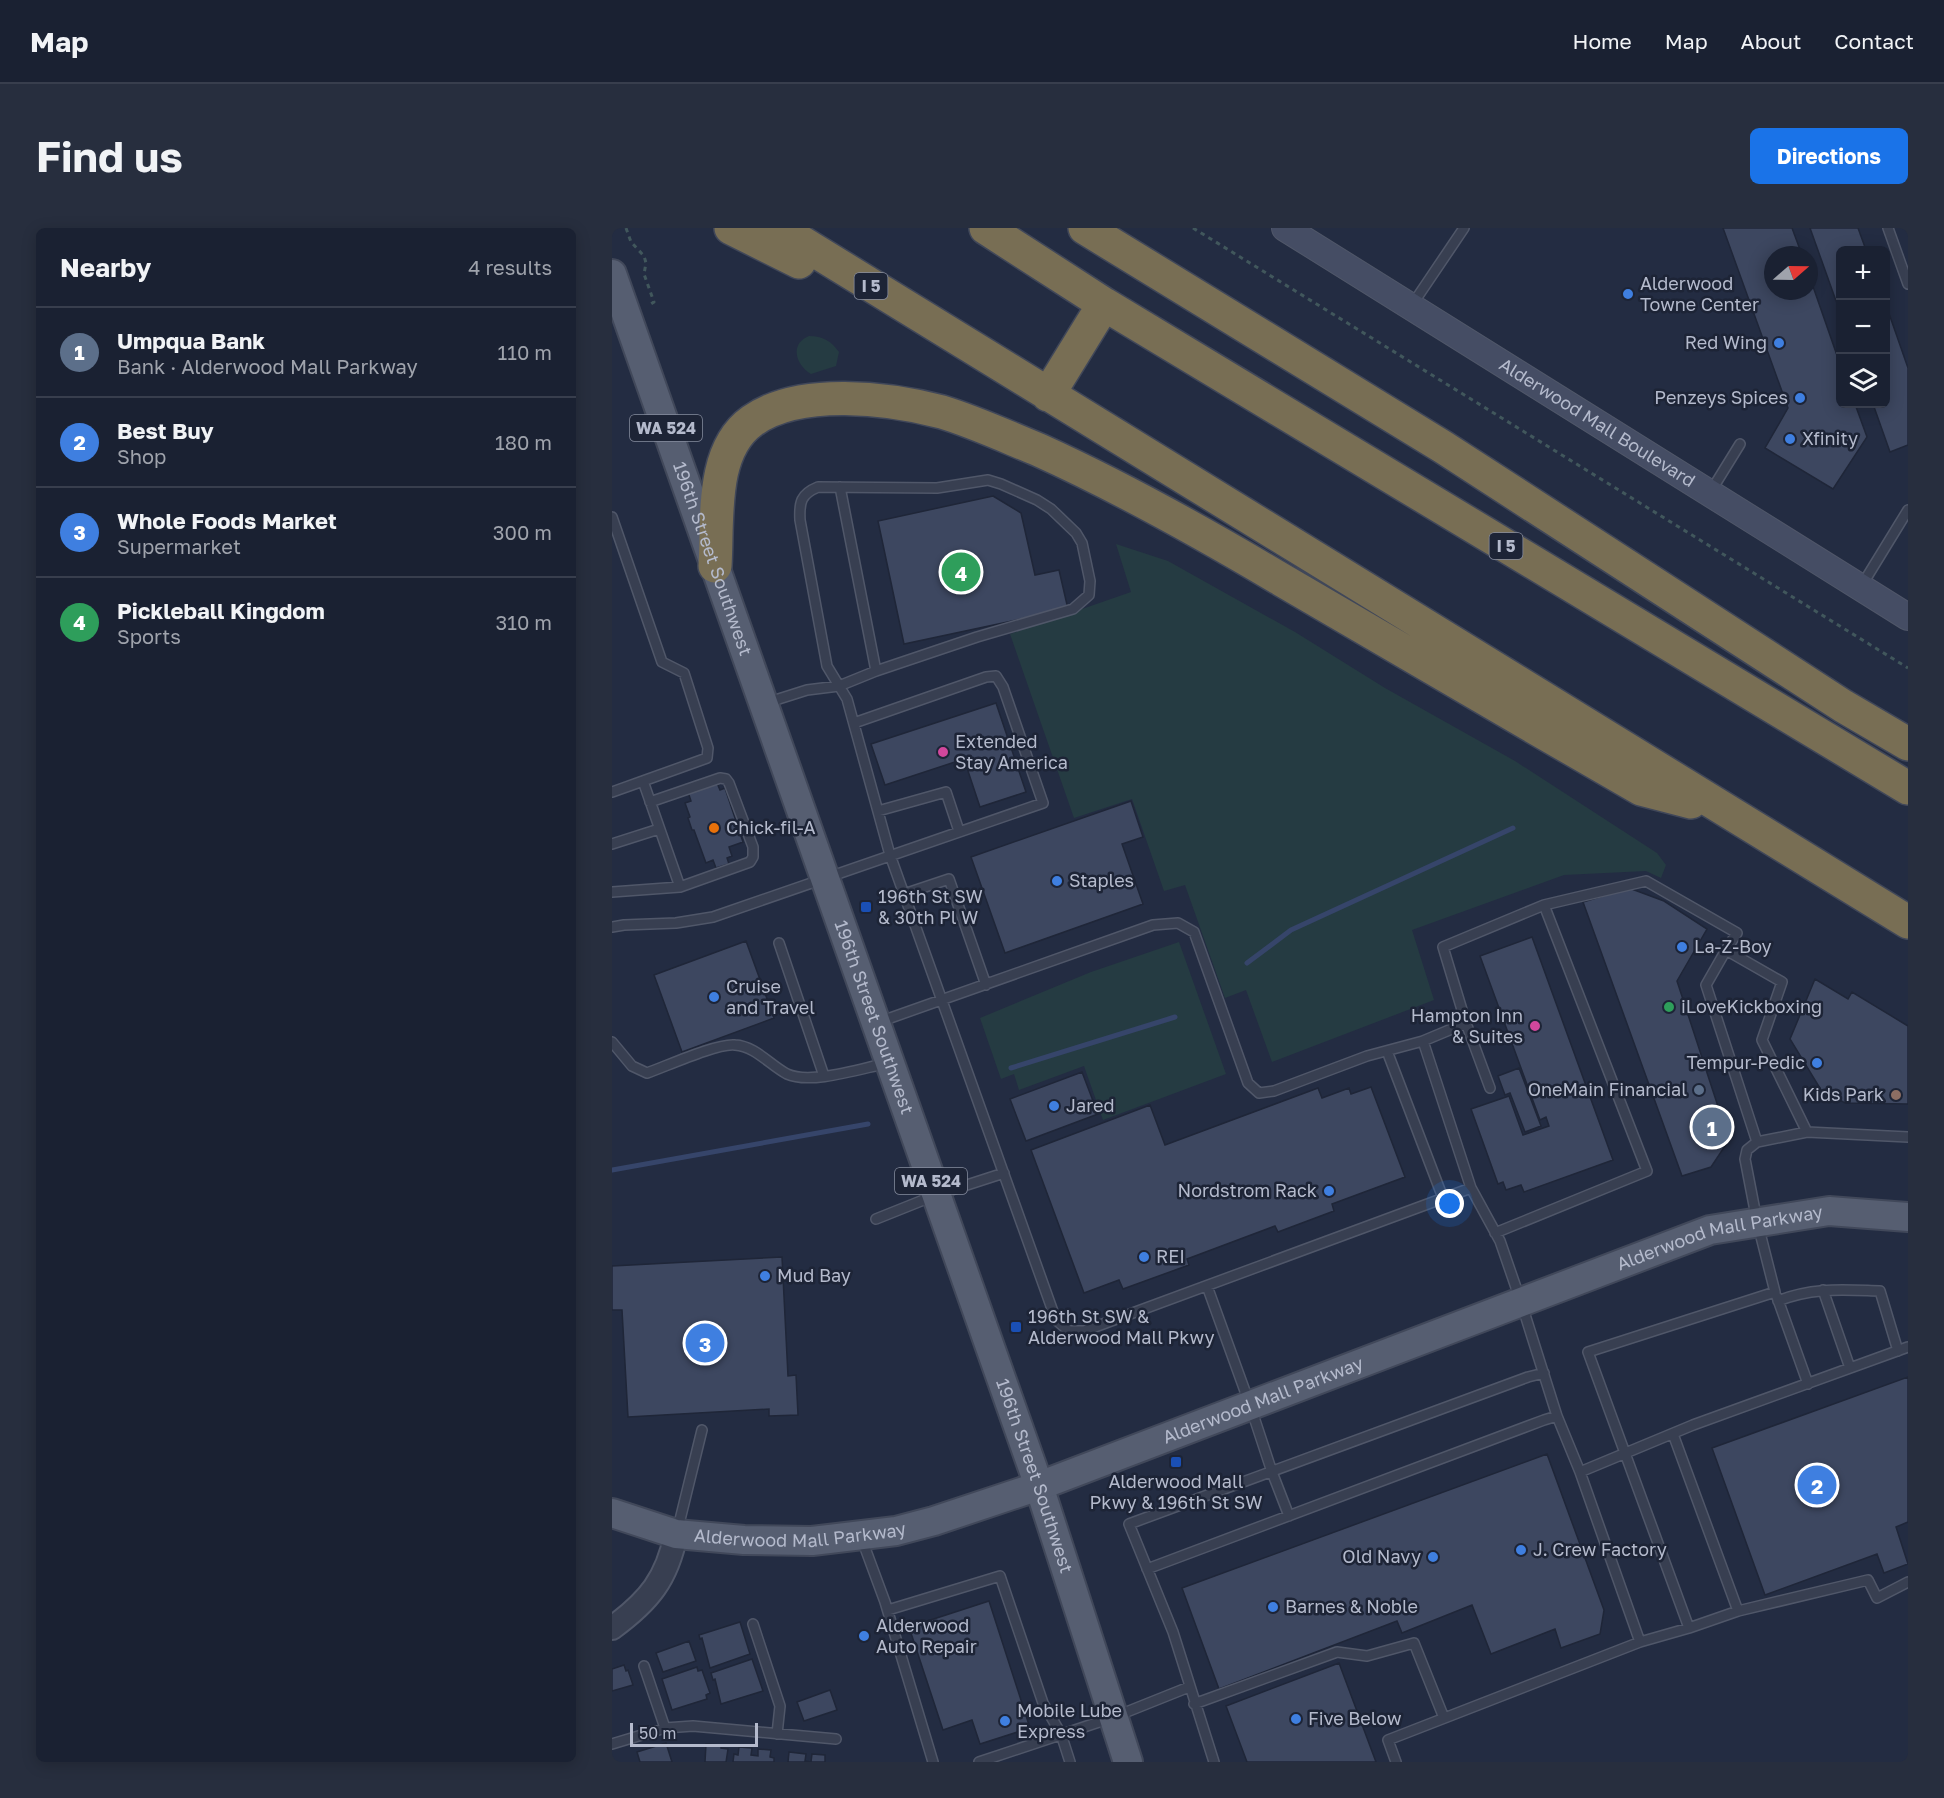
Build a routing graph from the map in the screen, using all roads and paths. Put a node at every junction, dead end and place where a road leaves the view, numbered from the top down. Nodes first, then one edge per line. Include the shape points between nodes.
1 (626, 228) edge
2 (731, 228) edge
3 (778, 228) edge
4 (986, 228) edge
5 (1085, 228) edge
6 (1130, 228) edge
7 (1194, 228) edge
8 (1285, 228) edge
9 (1464, 228) edge
10 (1888, 228) edge
11 (614, 284) edge
12 (1908, 284) edge
13 (651, 304) dead end
14 (1104, 304) junction
15 (1410, 307) junction
16 (965, 344) junction
17 (1048, 395) junction
18 (1740, 444) dead end
19 (1443, 447) junction
20 (840, 487) junction
21 (1710, 493) junction
22 (1908, 510) edge
23 (612, 517) edge
24 (715, 566) junction
25 (1861, 587) junction
26 (1908, 617) edge
27 (1908, 668) edge
28 (876, 671) junction
29 (839, 686) junction
30 (764, 704) junction
31 (854, 723) junction
32 (1908, 744) edge
33 (643, 782) junction
34 (1908, 788) edge
35 (612, 792) edge
36 (650, 802) junction
37 (1722, 809) junction
38 (878, 811) junction
39 (659, 829) junction
40 (960, 831) junction
41 (612, 844) edge
42 (890, 855) junction
43 (825, 879) junction
44 (680, 887) junction
45 (612, 892) edge
46 (904, 894) junction
47 (1544, 905) junction
48 (1908, 922) edge
49 (612, 927) edge
50 (779, 943) dead end
51 (1726, 950) junction
52 (986, 985) junction
53 (943, 1000) junction
54 (875, 1023) junction
55 (1466, 1023) junction
56 (1423, 1041) junction
57 (612, 1042) edge
58 (1387, 1051) junction
59 (889, 1063) junction
60 (824, 1076) junction
61 (1490, 1088) dead end
62 (1807, 1132) junction
63 (1908, 1137) edge
64 (1757, 1142) junction
65 (1004, 1173) junction
66 (1471, 1188) junction
67 (936, 1195) junction
68 (1443, 1198) junction
69 (1908, 1217) edge
70 (876, 1219) dead end
71 (1757, 1221) junction
72 (1495, 1233) junction
73 (1207, 1286) junction
74 (1823, 1290) junction
75 (1777, 1296) junction
76 (1521, 1302) junction
77 (1908, 1347) edge
78 (1898, 1351) junction
79 (1851, 1368) junction
80 (1544, 1373) junction
81 (1808, 1384) junction
82 (1250, 1405) junction
83 (1557, 1416) junction
84 (702, 1430) dead end
85 (1673, 1434) junction
86 (1626, 1452) junction
87 (1272, 1472) junction
88 (1580, 1472) junction
89 (1038, 1486) junction
90 (612, 1513) edge
91 (1289, 1516) junction
92 (676, 1534) junction
93 (860, 1535) junction
94 (1147, 1569) junction
95 (1908, 1582) edge
96 (888, 1610) junction
97 (1738, 1611) junction
98 (753, 1624) dead end
99 (612, 1628) edge
100 (1689, 1628) junction
101 (1640, 1642) junction
102 (644, 1666) dead end
103 (1189, 1687) junction
104 (1194, 1704) junction
105 (1114, 1717) junction
106 (1444, 1718) junction
107 (665, 1728) junction
108 (777, 1734) junction
109 (1061, 1734) junction
110 (836, 1739) dead end
111 (612, 1744) edge
112 (933, 1762) edge
113 (979, 1762) edge
114 (1070, 1762) edge
115 (1128, 1762) edge
116 (1215, 1762) edge
117 (1396, 1762) edge

1 - 13 path via 644,256 644,274 654,302
2 - 16 highway
3 - 16 highway, I 5
4 - 14 highway, I 5
5 - 19 highway
6 - 19 highway
7 - 27 path
8 - 15 main road, Alderwood Mall Boulevard
9 - 15 lane
10 - 12 lane
11 - 24 main road, 196th Street Southwest / WA 524
14 - 17 highway
14 - 34 highway, I 5
15 - 21 main road, Alderwood Mall Boulevard
16 - 17 highway, I 5
17 - 37 highway, I 5
18 - 21 lane
19 - 32 highway
20 - 28 lane
20 - 28 lane via 937,488 988,480 1051,509 1076,533 1087,562 1089,595 1073,609
20 - 29 lane via 818,487 807,492 800,505 827,666
21 - 25 main road, Alderwood Mall Boulevard
22 - 25 lane
23 - 33 lane via 662,662 684,673 708,748 707,758
24 - 30 main road, 196th Street Southwest / WA 524
24 - 37 highway via 725,456 736,436 751,422 769,411 810,400 915,406 993,430 1162,511 1641,789
25 - 26 main road, Alderwood Mall Boulevard
28 - 29 lane
29 - 30 lane via 807,690
29 - 31 lane
30 - 43 main road, 196th Street Southwest / WA 524
31 - 38 lane
31 - 40 lane via 996,676 1043,803
33 - 35 lane
33 - 36 lane
36 - 39 lane
36 - 44 lane via 726,779 753,847 750,862
37 - 48 highway, I 5
38 - 40 lane via 946,792
38 - 42 lane
39 - 41 lane
39 - 44 lane
40 - 42 lane
42 - 43 lane
42 - 46 lane
43 - 49 lane via 713,916
43 - 54 main road, 196th Street Southwest / WA 524
44 - 45 lane
46 - 52 lane via 949,879
46 - 53 lane
47 - 51 lane via 1646,881 1737,933
47 - 55 lane via 1443,947
47 - 72 lane via 1647,1171
50 - 60 lane
51 - 62 lane via 1782,982 1762,1041
51 - 64 lane via 1706,985
52 - 53 lane
52 - 58 lane via 1153,925 1178,923 1194,932 1248,1083 1259,1093
53 - 54 lane
53 - 65 lane
54 - 59 main road, 196th Street Southwest / WA 524
55 - 56 lane
55 - 61 lane
56 - 58 lane
56 - 66 lane
57 - 60 lane via 632,1066 647,1073 733,1044 755,1052 788,1074
58 - 68 lane
59 - 60 lane
59 - 67 main road, 196th Street Southwest / WA 524
62 - 63 lane
62 - 64 lane
64 - 71 lane via 1747,1150 1745,1159
65 - 67 lane
65 - 73 lane via 1056,1320 1069,1331 1084,1331
66 - 68 lane
66 - 72 lane
67 - 70 lane
67 - 89 main road, 196th Street Southwest / WA 524
68 - 73 lane
69 - 71 main road, Alderwood Mall Parkway via 1829,1211
71 - 75 lane
71 - 76 main road, Alderwood Mall Parkway via 1710,1230
72 - 76 lane
73 - 82 lane
74 - 75 lane
74 - 78 lane via 1880,1291
74 - 79 lane
75 - 81 lane
75 - 86 lane via 1588,1352
76 - 80 lane
76 - 82 main road, Alderwood Mall Parkway
77 - 78 lane
78 - 79 lane
79 - 81 lane
80 - 83 lane
80 - 87 lane
81 - 85 lane
82 - 87 lane
82 - 89 main road, Alderwood Mall Parkway
83 - 88 lane
83 - 91 lane
84 - 92 lane
85 - 86 lane
85 - 97 lane
86 - 88 lane
86 - 100 lane
87 - 91 lane
87 - 94 lane via 1130,1524
88 - 101 lane
89 - 93 main road, Alderwood Mall Parkway via 922,1524
89 - 105 main road, 196th Street Southwest / WA 524
90 - 92 main road, Alderwood Mall Parkway
91 - 94 lane
92 - 93 main road, Alderwood Mall Parkway via 812,1541
92 - 99 street via 671,1559 654,1589 634,1612
93 - 96 lane
94 - 103 lane via 1173,1632
95 - 97 lane via 1876,1598 1868,1580
96 - 109 lane via 1000,1576 1043,1702
96 - 112 lane
97 - 100 lane
98 - 108 lane via 780,1706
100 - 101 lane
101 - 106 lane
102 - 107 lane
103 - 104 lane
103 - 105 lane
104 - 106 lane via 1337,1652 1367,1656 1414,1643
104 - 116 lane
105 - 109 lane
105 - 115 main road, 196th Street Southwest / WA 524
106 - 117 lane via 1388,1740
107 - 108 lane via 693,1726
107 - 111 lane
108 - 110 lane
109 - 113 lane
109 - 114 lane

